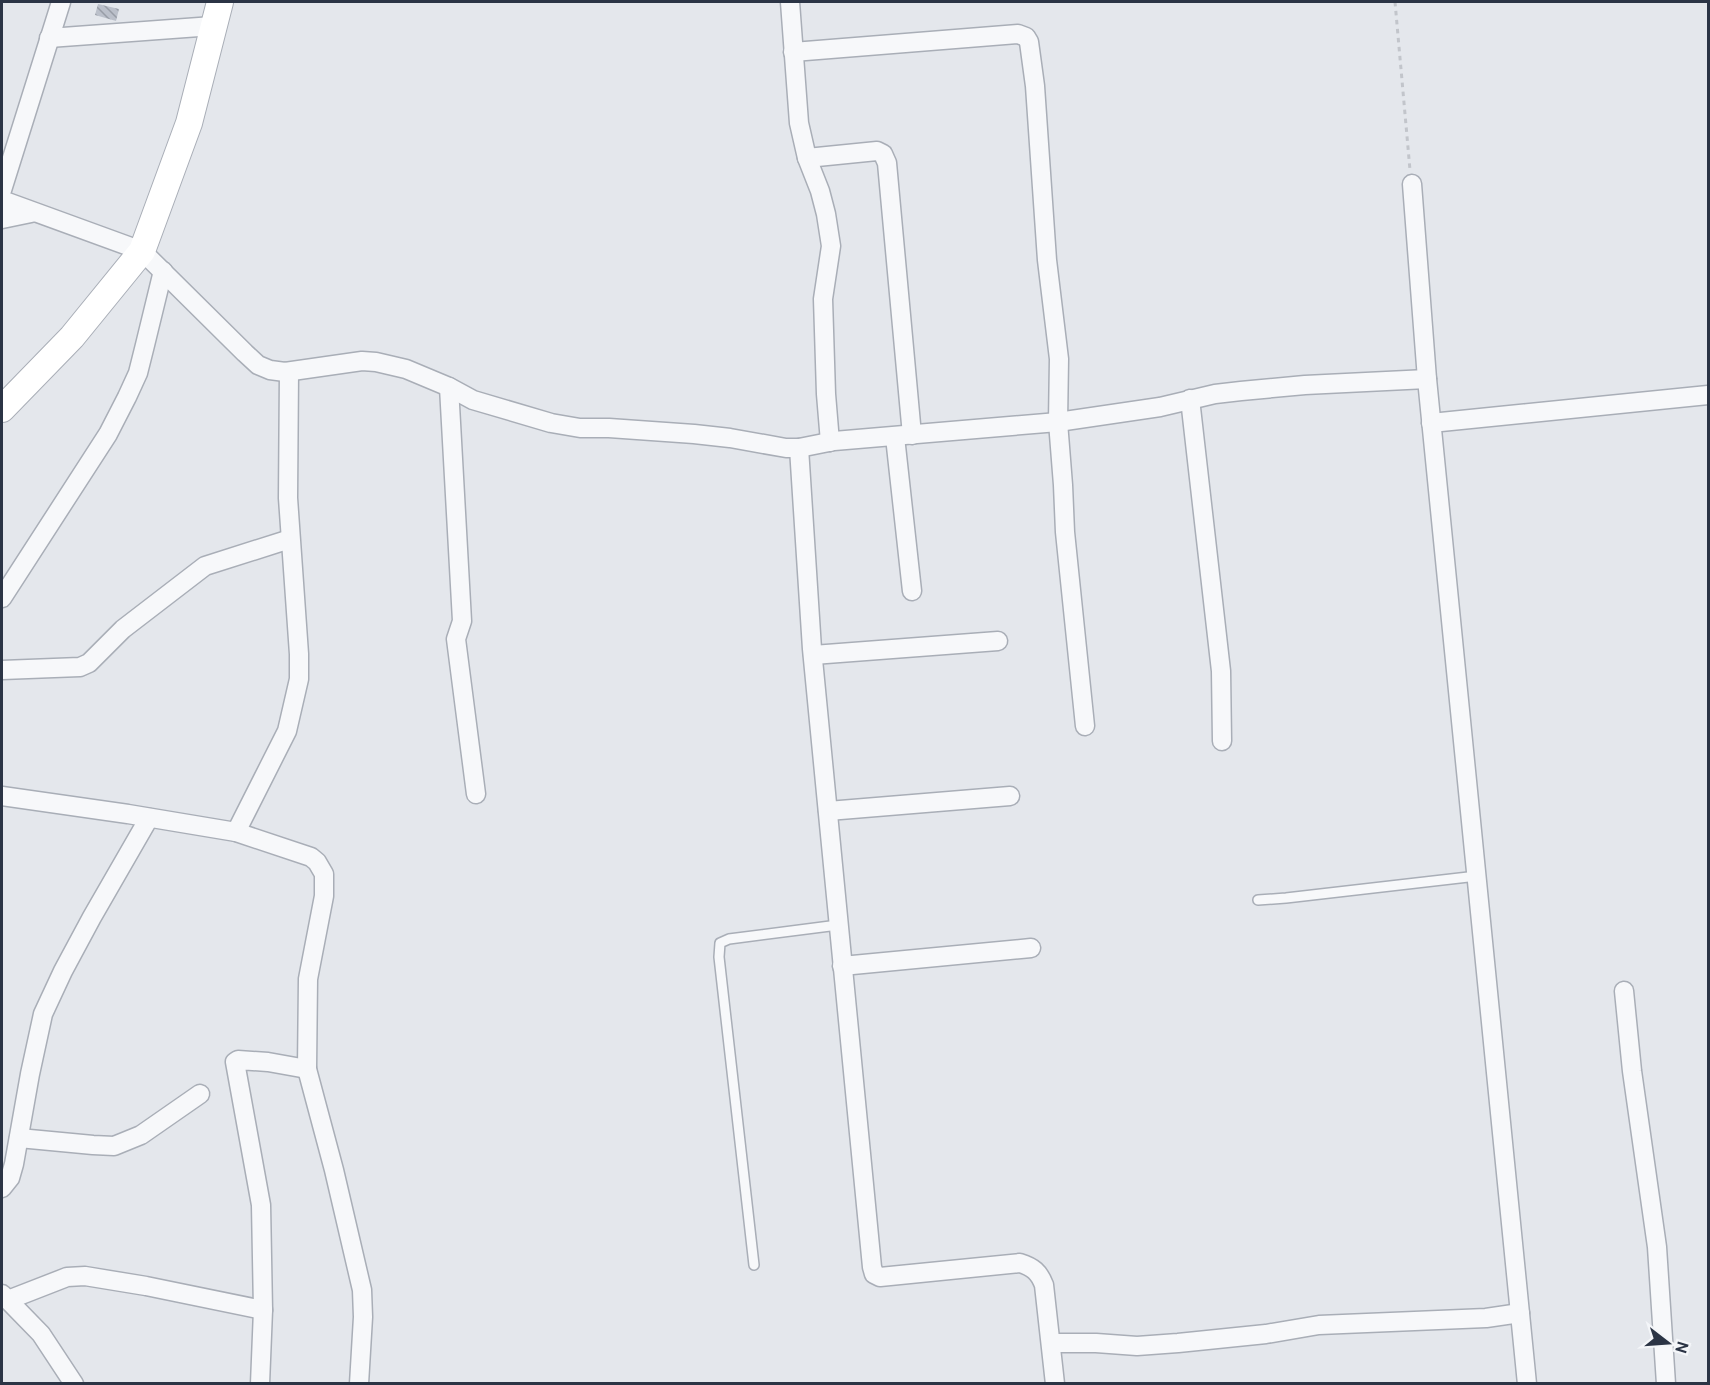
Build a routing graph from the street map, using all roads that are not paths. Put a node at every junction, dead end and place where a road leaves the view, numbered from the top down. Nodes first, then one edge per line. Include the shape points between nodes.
1 (61, 2) edge
2 (220, 2) edge
3 (790, 2) edge
4 (213, 26) junction
5 (49, 38) junction
6 (793, 52) junction
7 (807, 158) junction
8 (1412, 184) road end
9 (2, 190) edge
10 (2, 200) edge
11 (32, 212) junction
12 (2, 219) edge
13 (142, 251) junction
14 (163, 271) junction
15 (289, 372) junction
16 (1427, 379) junction
17 (449, 387) junction
18 (1708, 395) edge
19 (1190, 399) junction
20 (2, 409) edge
21 (1058, 422) junction
22 (1431, 423) junction
23 (904, 436) junction
24 (830, 442) junction
25 (799, 448) junction
26 (290, 539) junction
27 (912, 591) dead end
28 (2, 598) edge
29 (998, 641) dead end
30 (813, 655) junction
31 (2, 670) edge
32 (1085, 726) dead end
33 (1222, 741) dead end
34 (476, 794) dead end
35 (2, 796) edge
36 (1010, 796) dead end
37 (828, 811) junction
38 (149, 818) junction
39 (236, 832) junction
40 (1477, 876) junction
41 (1258, 900) dead end
42 (838, 925) junction
43 (1031, 948) dead end
44 (842, 966) junction
45 (1624, 991) dead end
46 (307, 1069) junction
47 (200, 1094) dead end
48 (19, 1138) junction
49 (2, 1188) edge
50 (754, 1266) dead end
51 (5, 1297) edge
52 (263, 1310) junction
53 (1520, 1314) junction
54 (1051, 1343) junction
55 (74, 1383) edge
56 (260, 1383) edge
57 (359, 1383) edge
58 (1055, 1383) edge
59 (1527, 1383) edge
60 (1666, 1383) edge

1 - 5 street
2 - 4 street
3 - 6 street
4 - 5 street
4 - 13 street via 189,123
5 - 9 street
6 - 7 street
6 - 21 street via 1018,34 1026,37 1035,86 1042,207 1059,359
7 - 23 street via 876,151 883,154 887,163
7 - 24 street via 820,191 831,246 823,299
8 - 16 street
10 - 11 street
11 - 12 street
11 - 13 street
13 - 14 street
13 - 20 street via 72,337
14 - 15 street via 258,365
14 - 28 street via 146,345 127,397 108,434
15 - 17 street via 376,362 406,369
15 - 26 street
16 - 19 street via 1305,385
16 - 22 street
17 - 25 street via 473,400 551,423 694,434
17 - 34 street via 462,621 456,639
18 - 22 street
19 - 21 street
19 - 33 street via 1221,671
21 - 23 street
21 - 32 street
22 - 40 street
23 - 24 street
23 - 27 street
24 - 25 street
25 - 30 street
26 - 31 street via 205,566 123,629 89,663 80,667
26 - 39 street via 299,680 287,730
29 - 30 street
30 - 37 street
35 - 38 street
36 - 37 street
37 - 42 street
38 - 39 street
38 - 48 street via 43,1014
39 - 46 street via 311,857 324,874 324,896 308,979
40 - 41 lane
40 - 53 street
42 - 44 street
42 - 50 lane via 720,943
43 - 44 street
44 - 54 street via 874,1274 880,1277 1020,1263 1029,1266 1041,1275 1044,1285
45 - 60 street via 1657,1247
46 - 52 street via 268,1062 235,1062 261,1205
46 - 57 street via 362,1290
47 - 48 street via 141,1135 114,1146
48 - 49 street via 10,1178
51 - 52 street via 68,1277 85,1276
51 - 55 street via 41,1334
52 - 56 street
53 - 54 street via 1319,1325 1158,1345
53 - 59 street
54 - 58 street

